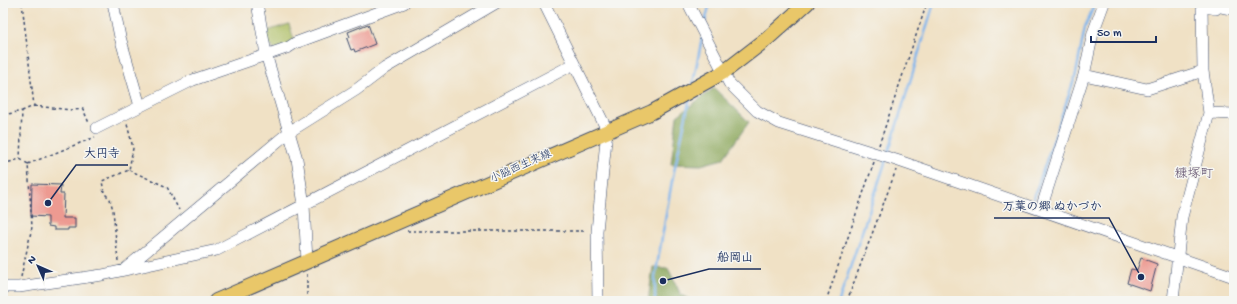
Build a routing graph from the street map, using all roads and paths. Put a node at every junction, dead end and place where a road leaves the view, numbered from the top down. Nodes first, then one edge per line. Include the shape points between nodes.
1 (22, 3) edge
2 (113, 3) edge
3 (257, 3) edge
4 (404, 3) edge
5 (496, 3) edge
6 (544, 3) edge
7 (688, 3) edge
8 (807, 3) edge
9 (927, 3) edge
10 (1104, 3) edge
11 (1216, 4) edge
12 (1198, 5) edge
13 (1234, 10) edge
14 (266, 54) junction
15 (574, 64) junction
16 (1203, 71) junction
17 (724, 72) junction
18 (1084, 75) junction
19 (34, 106) junction
20 (140, 106) junction
21 (22, 111) junction
22 (1209, 113) junction
23 (1234, 114) edge
24 (3, 115) edge
25 (123, 115) junction
26 (97, 128) junction
27 (607, 130) junction
28 (290, 132) junction
29 (878, 151) junction
30 (20, 159) junction
31 (899, 161) junction
32 (3, 164) edge
33 (28, 164) junction
34 (129, 170) junction
35 (304, 205) junction
36 (1041, 209) junction
37 (184, 220) junction
38 (402, 231) dead end
39 (597, 231) junction
40 (1178, 259) junction
41 (307, 261) junction
42 (121, 270) junction
43 (1234, 277) edge
44 (3, 287) edge
45 (19, 287) junction
46 (216, 301) edge
47 (306, 301) edge
48 (598, 301) edge
49 (826, 301) edge
50 (847, 301) edge
51 (1173, 301) edge

1 - 19 path
2 - 20 street
3 - 14 street
4 - 14 street
5 - 28 street via 385,68 356,90
6 - 15 street
7 - 17 street
8 - 17 main road, 小脇西生来線
9 - 29 path
10 - 18 street via 1093,33
11 - 12 street via 1216,9
11 - 13 street
12 - 16 street
14 - 20 street via 193,80
14 - 28 street
15 - 27 street
15 - 35 street
16 - 18 street via 1147,89
16 - 22 street
17 - 27 main road, 小脇西生来線 via 652,112
17 - 29 street via 729,83 758,111 779,124
18 - 36 street
19 - 21 path
19 - 26 path via 83,109 87,123
20 - 25 street
21 - 24 path
21 - 30 path
22 - 23 street
22 - 40 street via 1182,217
25 - 26 street
25 - 34 path via 133,148
26 - 33 path via 96,137
27 - 39 street
27 - 41 main road, 小脇西生来線
28 - 35 street
28 - 37 street
29 - 31 street
29 - 49 path
30 - 32 path
30 - 33 path
31 - 36 street
31 - 50 path
33 - 45 path via 32,227
34 - 37 path via 167,187
34 - 42 path via 102,181 104,193 110,199 113,210
35 - 41 street
35 - 42 street via 217,250
36 - 40 street
37 - 42 street
38 - 39 path
39 - 48 street
40 - 43 street
40 - 51 street
41 - 46 main road, 小脇西生来線
41 - 47 path
42 - 45 street
44 - 45 street

